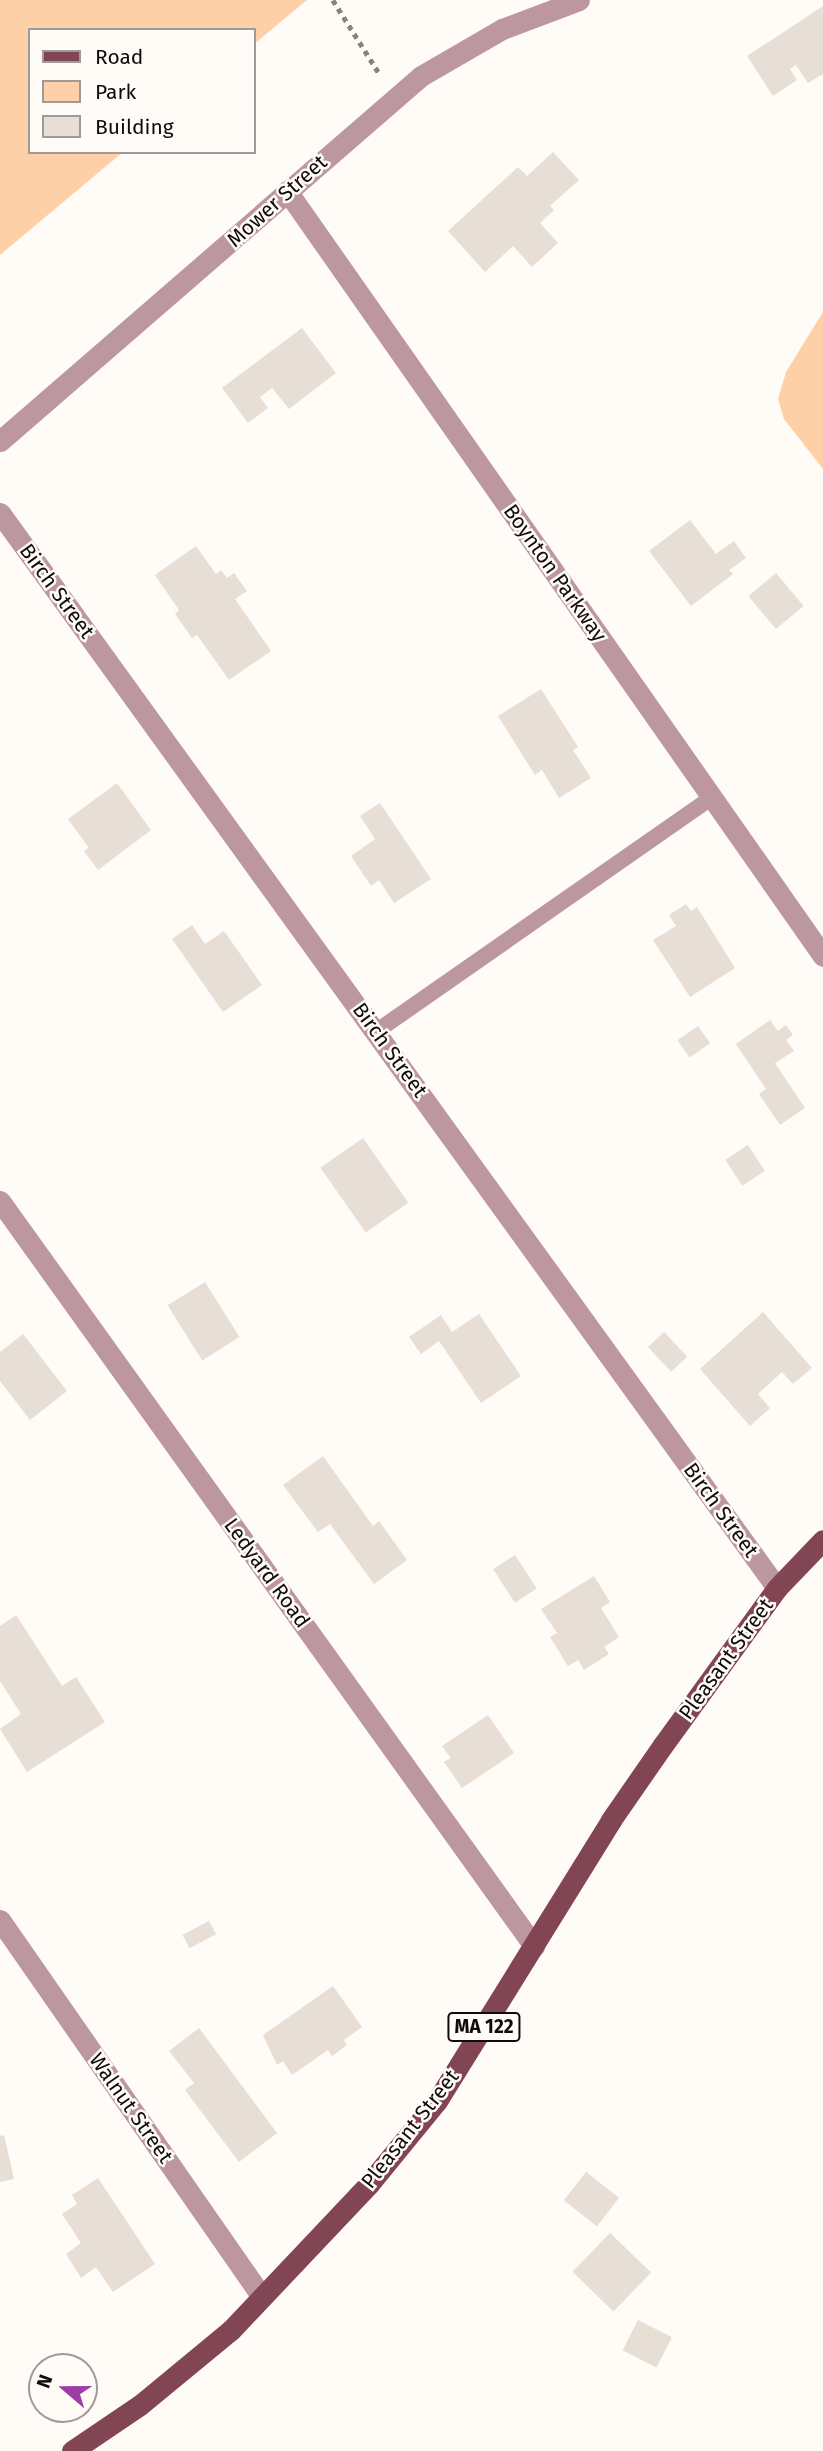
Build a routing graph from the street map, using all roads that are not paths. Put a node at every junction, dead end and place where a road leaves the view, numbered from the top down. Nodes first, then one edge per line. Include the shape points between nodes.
1 (579, 0) edge
2 (287, 191) junction
3 (0, 441) edge
4 (0, 513) edge
5 (712, 797) junction
6 (823, 956) edge
7 (377, 1031) junction
8 (0, 1200) edge
9 (823, 1540) edge
10 (777, 1588) junction
11 (0, 1920) edge
12 (534, 1946) junction
13 (262, 2297) junction
14 (72, 2451) edge

1 - 2 street, Mower Street via 502,29 421,76
2 - 3 street, Mower Street
2 - 5 street, Boynton Parkway
4 - 7 street, Birch Street
5 - 6 street, Boynton Parkway
5 - 7 lane
7 - 10 street, Birch Street
8 - 12 street, Ledyard Road
9 - 10 main road, Pleasant Street / MA 122
10 - 12 main road, Pleasant Street / MA 122 via 611,1820
11 - 13 street, Walnut Street
12 - 13 main road, Pleasant Street / MA 122 via 437,2101 369,2184
13 - 14 main road, Pleasant Street / MA 122 via 231,2330 140,2405

